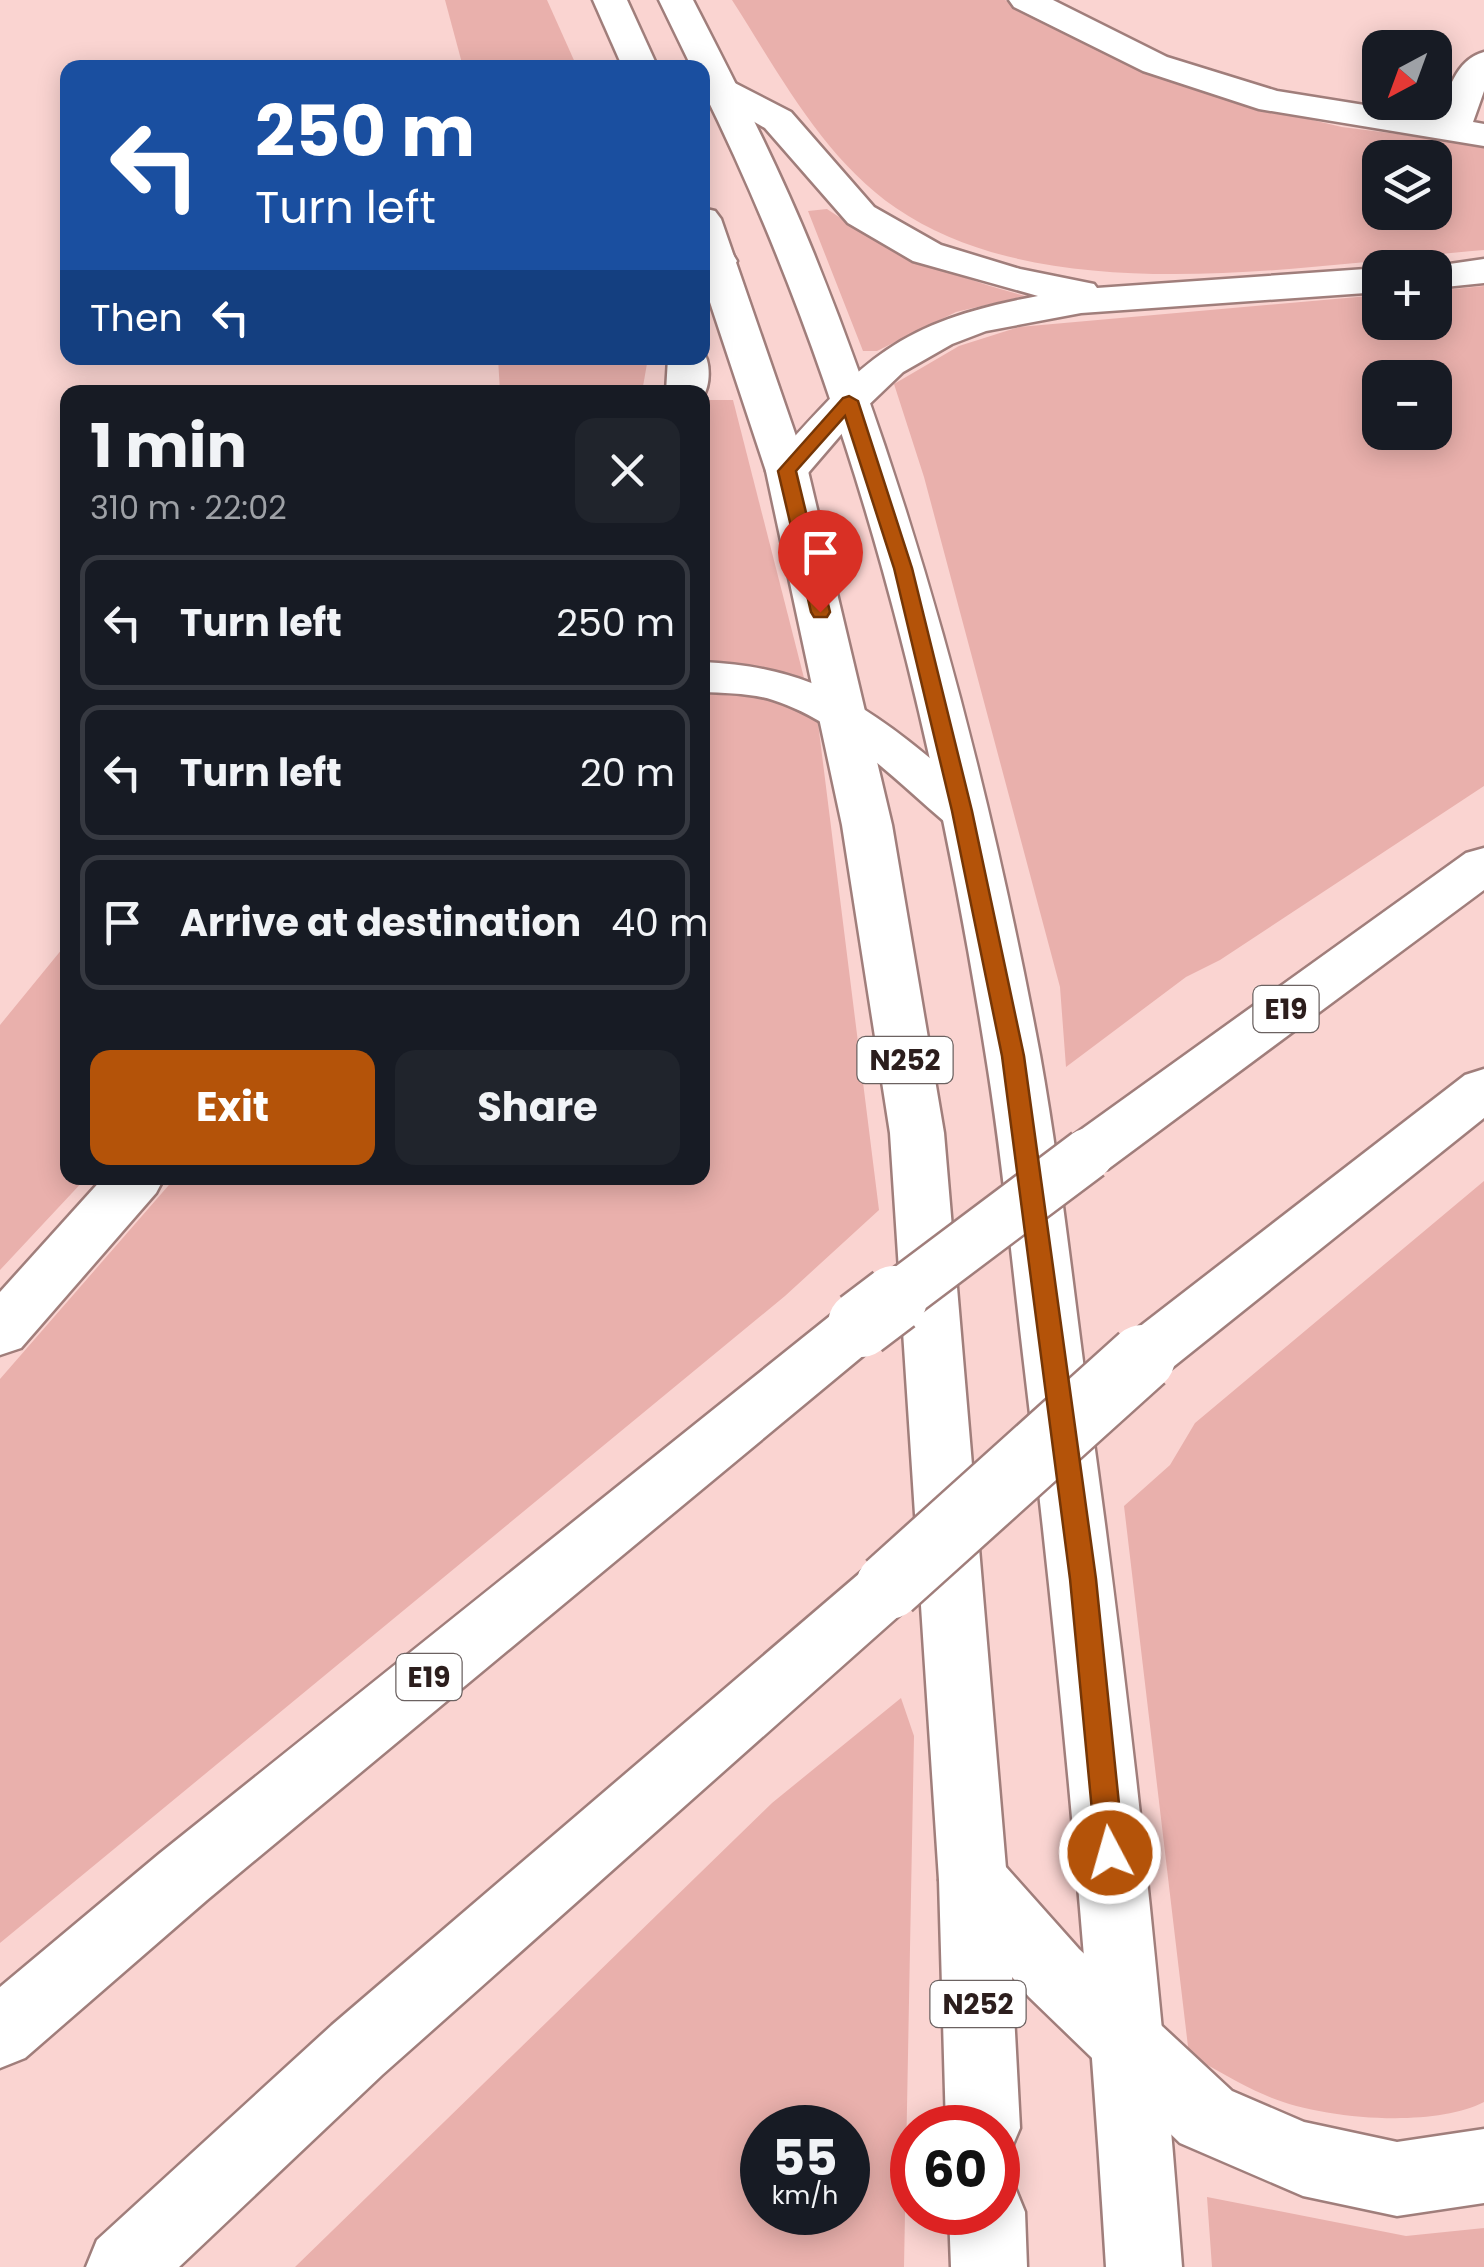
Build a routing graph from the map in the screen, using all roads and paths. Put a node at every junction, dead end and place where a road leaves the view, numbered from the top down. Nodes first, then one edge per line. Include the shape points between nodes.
1 (610, 0) edge
2 (676, 0) edge
3 (1026, 0) edge
4 (637, 60) edge
5 (708, 60) edge
6 (1484, 63) edge
7 (710, 64) edge
8 (723, 88) junction
9 (1467, 134) edge
10 (710, 260) edge
11 (1484, 271) edge
12 (1452, 274) edge
13 (1362, 281) edge
14 (1112, 299) junction
15 (849, 401) junction
16 (787, 471) junction
17 (710, 678) edge
18 (845, 719) junction
19 (962, 811) junction
20 (1484, 865) edge
21 (1484, 1089) edge
22 (130, 1185) edge
23 (0, 1332) edge
24 (973, 1880) junction
25 (0, 2034) edge
26 (1130, 2049) junction
27 (982, 2105) edge
28 (1484, 2166) edge
29 (988, 2235) edge
30 (124, 2267) edge
31 (989, 2267) edge
32 (1144, 2267) edge

1 - 4 main road
2 - 5 main road
3 - 9 main road via 1155,64 1272,101
6 - 9 main road via 1471,78
7 - 8 main road
8 - 14 main road via 778,120 861,216 927,253
8 - 15 main road via 785,226
10 - 16 main road, N252
11 - 12 main road
13 - 14 main road
14 - 15 main road via 1028,310 964,328 908,351
15 - 16 main road
15 - 19 main road via 903,568
16 - 18 main road, N252
17 - 18 main road via 789,688
18 - 19 main road
18 - 24 main road, N252 via 917,1133
19 - 26 main road via 1013,1056 1083,1579
20 - 25 main road, E19, bridge via 861,1324
21 - 30 main road, bridge via 1142,1358 356,2050
22 - 23 main road
24 - 26 main road
24 - 27 main road, N252
26 - 28 main road via 1206,2117 1303,2159 1397,2178
26 - 32 main road
29 - 31 main road

